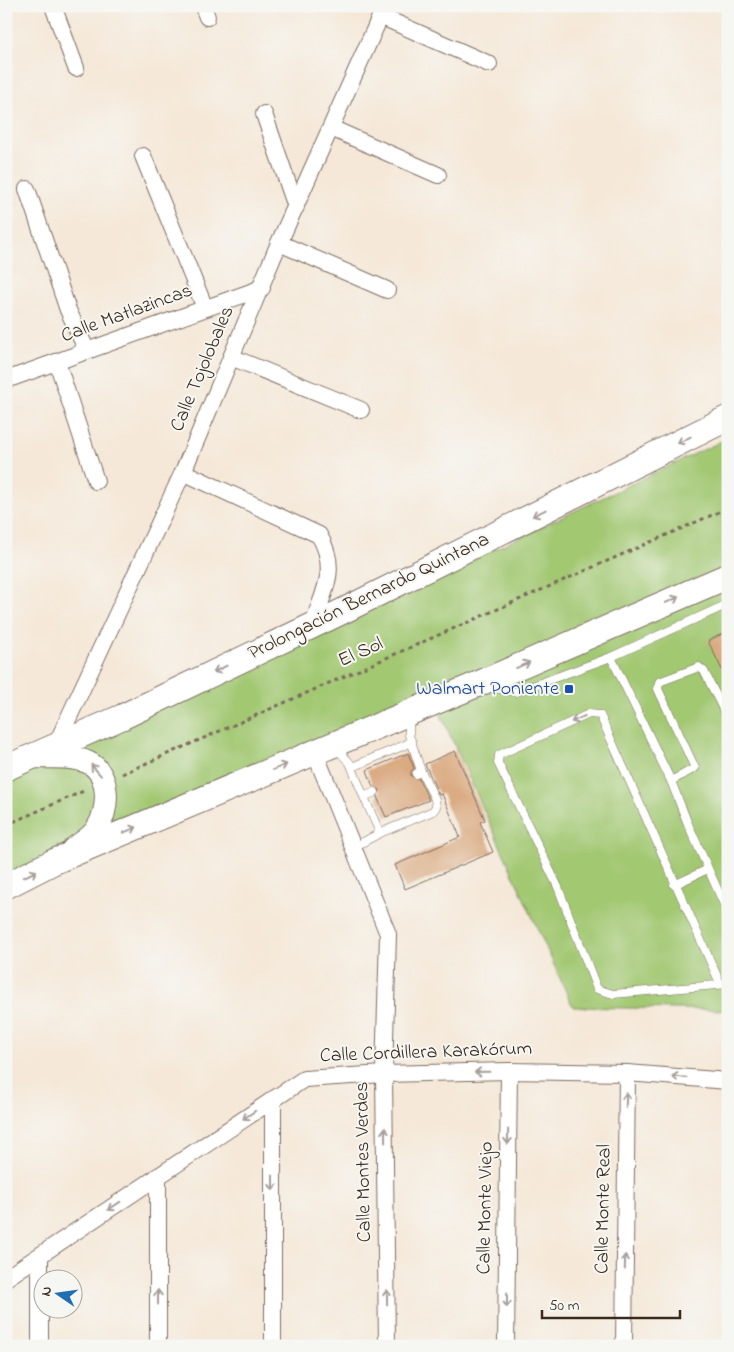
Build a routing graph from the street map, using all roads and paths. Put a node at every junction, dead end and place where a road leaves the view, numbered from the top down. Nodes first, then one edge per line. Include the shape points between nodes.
1 (53, 6) edge
2 (383, 11) edge
3 (489, 64) dead end
4 (76, 68) dead end
5 (264, 114) dead end
6 (331, 128) junction
7 (143, 156) dead end
8 (438, 176) dead end
9 (27, 189) dead end
10 (296, 207) junction
11 (279, 244) junction
12 (262, 288) junction
13 (387, 290) dead end
14 (205, 308) junction
15 (87, 351) junction
16 (231, 357) junction
17 (57, 362) junction
18 (6, 380) edge
19 (362, 410) dead end
20 (728, 418) edge
21 (183, 472) junction
22 (96, 481) dead end
23 (728, 508) edge
24 (728, 576) edge
25 (728, 604) edge
26 (313, 624) junction
27 (611, 657) junction
28 (478, 684) junction
29 (409, 713) junction
30 (728, 719) edge
31 (412, 742) junction
32 (55, 747) junction
33 (324, 749) junction
34 (33, 758) junction
35 (352, 767) junction
36 (6, 768) edge
37 (671, 781) junction
38 (105, 782) junction
39 (375, 792) dead end
40 (364, 797) junction
41 (6, 825) edge
42 (380, 834) junction
43 (354, 847) junction
44 (53, 862) junction
45 (708, 869) junction
46 (674, 884) junction
47 (6, 886) edge
48 (728, 913) edge
49 (724, 984) edge
50 (509, 1071) junction
51 (627, 1073) junction
52 (384, 1074) junction
53 (728, 1081) edge
54 (273, 1100) junction
55 (158, 1176) junction
56 (40, 1256) junction
57 (6, 1278) edge
58 (40, 1346) edge
59 (158, 1346) edge
60 (273, 1346) edge
61 (387, 1346) edge
62 (506, 1346) edge
63 (624, 1346) edge

1 - 4 street
2 - 3 street
2 - 6 street, Calle Tojolobales
5 - 10 street
6 - 8 street
6 - 10 street, Calle Tojolobales
7 - 14 street
9 - 15 street via 68,310
10 - 11 street, Calle Tojolobales
11 - 12 street, Calle Tojolobales
11 - 13 street
12 - 14 street, Calle Matlazincas
12 - 16 street, Calle Tojolobales
14 - 15 street, Calle Matlazincas
15 - 17 street, Calle Matlazincas
16 - 19 street
16 - 21 street, Calle Tojolobales
17 - 18 street, Calle Matlazincas
17 - 22 street
20 -> 26 main road, Prolongación Bernardo Quintana
21 - 26 street via 319,535 328,550 331,568
21 - 32 street, Calle Tojolobales
23 - 38 path, El Sol
28 -> 24 main road
25 - 27 lane
26 -> 32 main road, Prolongación Bernardo Quintana
27 - 28 lane via 516,692
27 - 37 lane
28 - 29 main road
29 - 31 lane
29 - 33 main road
30 - 37 lane via 704,672 698,667 659,682 658,689 695,768
31 - 35 lane
31 - 42 lane via 418,772 435,799 436,807
32 - 34 main road, Prolongación Bernardo Quintana
33 - 35 lane
33 - 43 street, Calle Montes Verdes
44 -> 33 main road
34 - 36 main road, Prolongación Bernardo Quintana
38 -> 34 main road via 95,767 80,760
35 - 40 lane
37 - 45 lane
38 - 41 path, El Sol
38 - 44 main road via 105,812 97,828 91,836
39 - 40 lane
40 - 42 lane
42 - 43 lane
43 - 52 street, Calle Montes Verdes via 388,934
47 -> 44 main road
45 - 46 lane
45 - 48 lane
46 - 49 lane
46 -> 49 lane via 600,715 589,714 498,756 498,763 572,920 598,989 613,994
50 - 51 street, Calle Cordillera Karakórum
50 -> 52 street, Calle Cordillera Karakórum
50 -> 62 street, Calle Monte Viejo
53 -> 51 street, Calle Cordillera Karakórum
63 -> 51 street, Calle Monte Real
52 - 54 street, Calle Cordillera Karakórum via 304,1079
61 -> 52 street, Calle Montes Verdes
54 -> 55 street, Calle Cordillera Karakórum
54 -> 60 street
55 -> 56 street, Calle Cordillera Karakórum
59 -> 55 street
56 - 57 street, Calle Cordillera Karakórum
56 - 58 street

